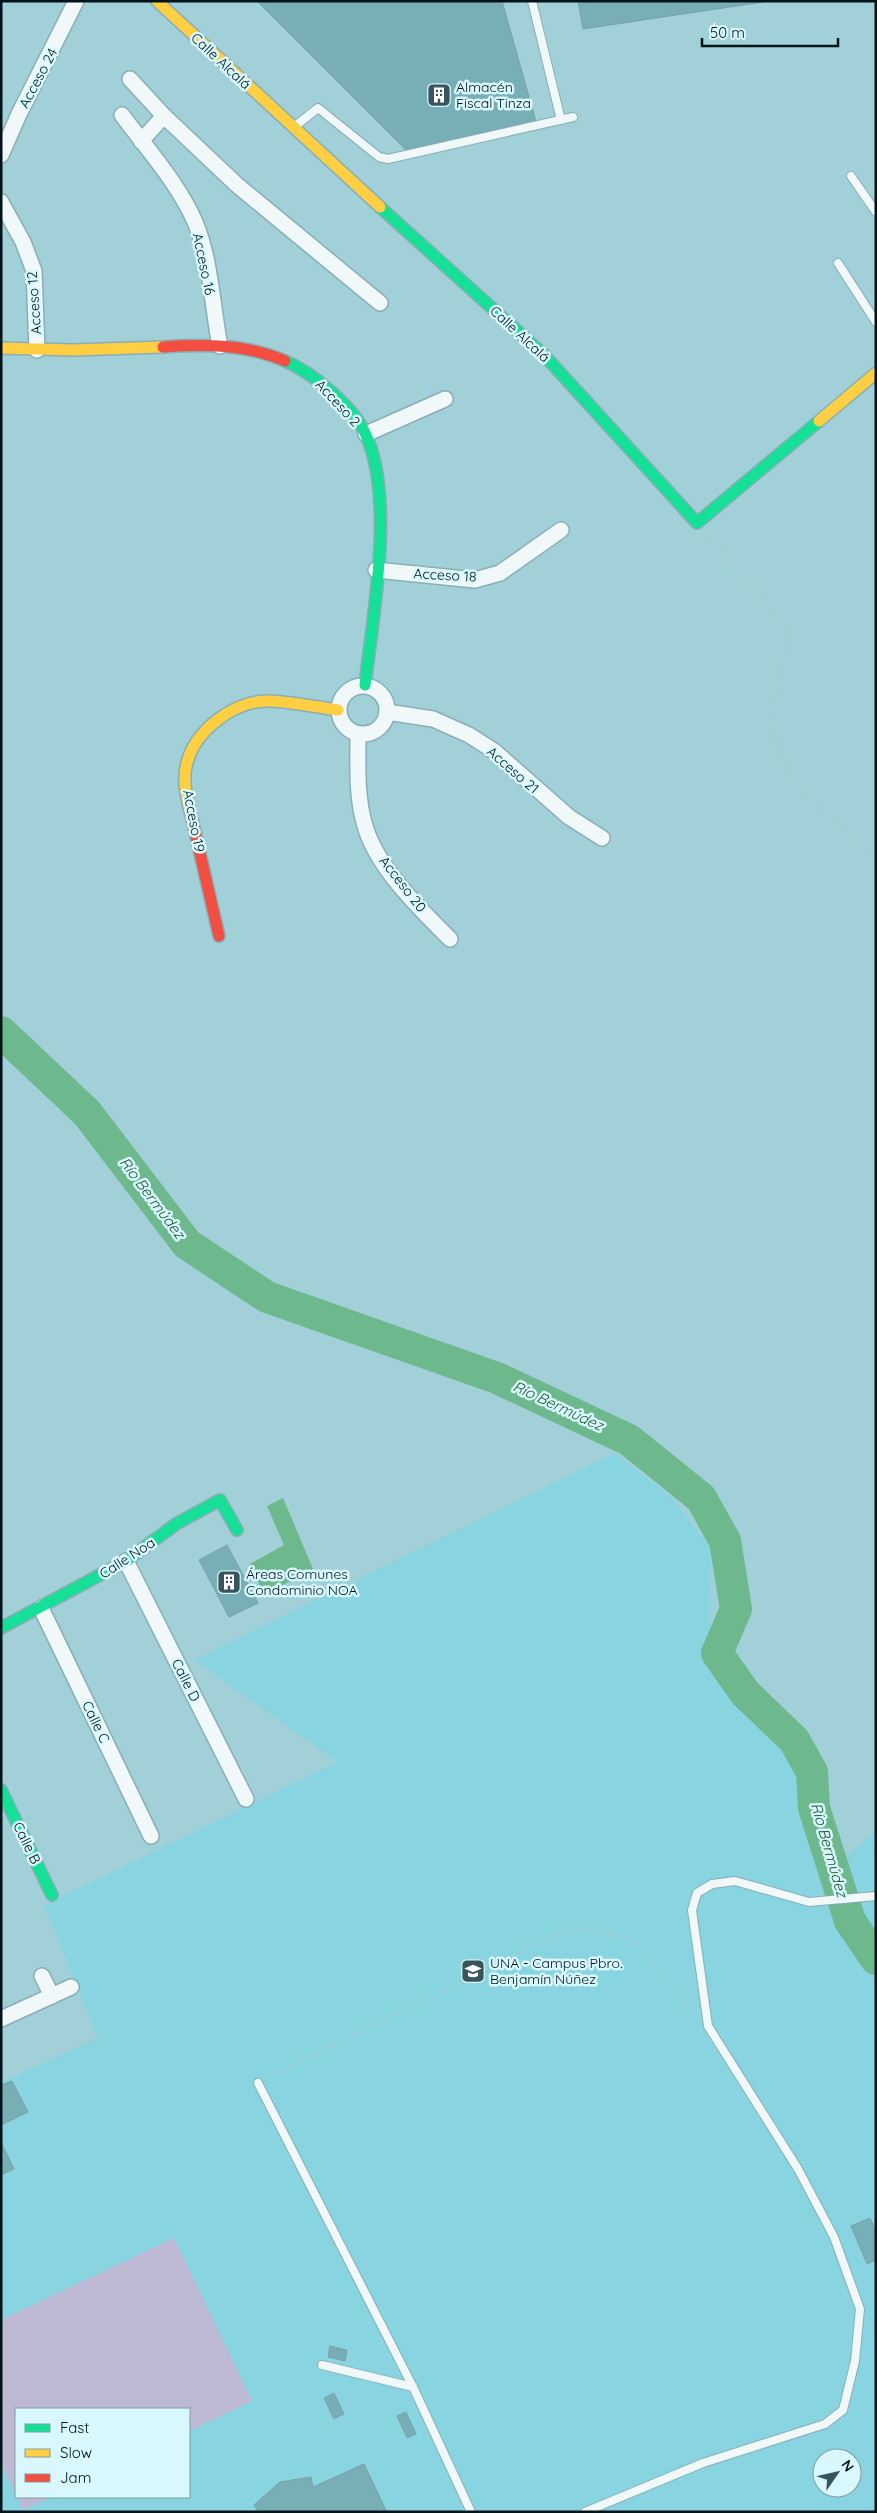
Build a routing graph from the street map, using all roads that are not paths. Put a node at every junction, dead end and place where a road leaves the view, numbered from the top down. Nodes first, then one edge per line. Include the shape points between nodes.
1 (76, 1) edge
2 (157, 1) edge
3 (532, 1) edge
4 (130, 79) dead end
5 (122, 115) dead end
6 (164, 116) junction
7 (573, 117) dead end
8 (562, 120) junction
9 (293, 128) junction
10 (142, 141) junction
11 (1, 155) edge
12 (851, 176) dead end
13 (1, 202) edge
14 (876, 212) edge
15 (838, 263) dead end
16 (380, 303) dead end
17 (876, 322) edge
18 (220, 346) junction
19 (1, 348) edge
20 (37, 350) junction
21 (876, 373) edge
22 (445, 400) dead end
23 (366, 434) junction
24 (561, 530) dead end
25 (376, 570) junction
26 (365, 685) junction
27 (338, 710) junction
28 (387, 712) junction
29 (358, 734) junction
30 (602, 838) dead end
31 (219, 936) dead end
32 (450, 939) dead end
33 (237, 1530) dead end
34 (126, 1561) junction
35 (41, 1608) junction
36 (1, 1628) edge
37 (1, 1790) edge
38 (246, 1799) dead end
39 (151, 1836) dead end
40 (52, 1896) dead end
41 (876, 1896) edge
42 (42, 1976) dead end
43 (71, 1987) dead end
44 (52, 1996) junction
45 (1, 2019) edge
46 (258, 2083) road end
47 (322, 2365) dead end
48 (413, 2387) junction
49 (471, 2512) edge
50 (585, 2512) edge

1 - 11 street, Acceso 24
2 - 9 street, Calle Alcalá
3 - 8 lane
4 - 6 street
5 - 10 street, Acceso 16
6 - 10 street
6 - 16 street via 237,185
7 - 8 lane
8 - 9 lane via 388,159 378,158 318,108
9 - 21 street, Calle Alcalá via 544,355 696,523
10 - 18 street, Acceso 16 via 182,196 195,223 206,256
12 - 14 lane
13 - 20 street, Acceso 12 via 24,242 34,271
15 - 17 lane
18 - 20 street, Acceso 2
18 - 23 street, Acceso 2 via 262,352 289,361 318,380
19 - 20 street, Acceso 2
22 - 23 street
23 - 25 street, Acceso 2 via 377,470 380,507
24 - 25 street, Acceso 18 via 500,573 475,580
25 - 26 street, Acceso 2
26 - 27 street via 343,694
26 - 28 street via 384,698
27 - 29 street via 344,725
27 - 31 street, Acceso 19 via 269,701 244,706 219,718 196,743 186,767 186,793
28 - 29 street via 374,732
28 - 30 street, Acceso 21 via 433,718 469,735 494,751 569,817
29 - 32 street, Acceso 20 via 358,791 365,827 383,864
33 - 34 street, Calle Noa via 220,1500 176,1524
34 - 35 street, Calle Noa
34 - 38 street, Calle D
35 - 36 street, Calle Noa
35 - 39 street, Calle C
37 - 40 street, Calle B
41 - 50 lane via 809,1902 735,1880 712,1884 697,1893 692,1910 708,2026 798,2169 834,2237 860,2309 855,2361 843,2410 825,2424 702,2463
42 - 44 street
43 - 44 street
44 - 45 street
46 - 48 lane
47 - 48 lane
48 - 49 lane

